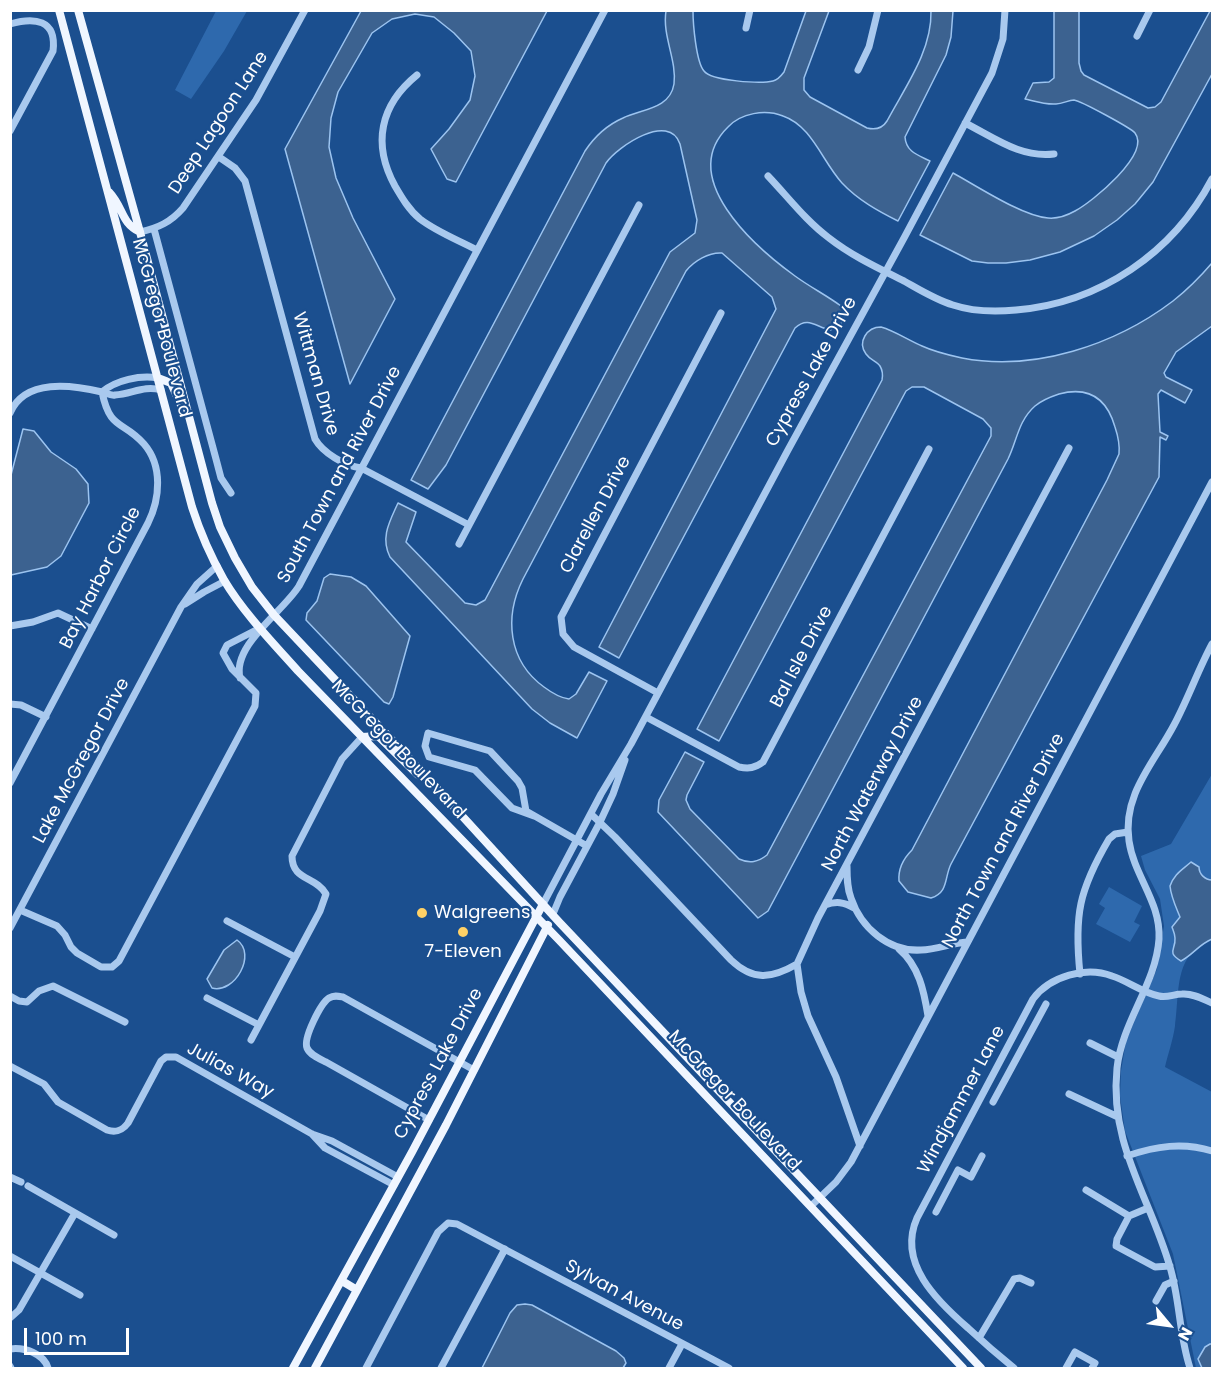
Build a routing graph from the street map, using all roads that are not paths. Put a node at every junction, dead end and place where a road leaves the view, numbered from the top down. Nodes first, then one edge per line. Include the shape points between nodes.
1 (58, 10) edge
2 (78, 10) edge
3 (305, 10) edge
4 (605, 10) edge
5 (750, 10) edge
6 (878, 10) edge
7 (1005, 10) edge
8 (1150, 10) edge
9 (10, 24) edge
10 (746, 28) dead end
11 (1137, 36) dead end
12 (858, 70) dead end
13 (417, 75) dead end
14 (965, 123) junction
15 (10, 131) edge
16 (1054, 154) dead end
17 (219, 157) junction
18 (768, 176) dead end
19 (1212, 179) edge
20 (107, 189) junction
21 (639, 205) dead end
22 (154, 229) junction
23 (140, 232) junction
24 (477, 250) junction
25 (886, 272) junction
26 (721, 313) dead end
27 (158, 378) junction
28 (161, 390) junction
29 (102, 392) junction
30 (10, 413) edge
31 (192, 430) junction
32 (1069, 448) dead end
33 (929, 449) dead end
34 (361, 468) junction
35 (1212, 482) edge
36 (231, 493) dead end
37 (469, 525) junction
38 (459, 544) dead end
39 (217, 566) junction
40 (225, 581) junction
41 (181, 607) junction
42 (274, 615) junction
43 (10, 626) edge
44 (260, 628) junction
45 (92, 629) junction
46 (1212, 644) edge
47 (240, 678) junction
48 (658, 693) junction
49 (10, 704) edge
50 (46, 717) junction
51 (646, 717) junction
52 (362, 737) junction
53 (632, 744) junction
54 (10, 783) edge
55 (435, 786) junction
56 (591, 814) junction
57 (534, 816) junction
58 (600, 822) junction
59 (1128, 832) junction
60 (577, 840) junction
61 (587, 846) junction
62 (847, 866) junction
63 (543, 904) junction
64 (825, 905) junction
65 (855, 908) junction
66 (20, 910) junction
67 (553, 914) junction
68 (536, 918) junction
69 (227, 921) dead end
70 (10, 928) edge
71 (546, 928) junction
72 (967, 942) junction
73 (897, 947) junction
74 (295, 957) junction
75 (797, 964) junction
76 (1080, 974) junction
77 (1143, 989) junction
78 (10, 996) edge
79 (207, 998) dead end
80 (1212, 1003) edge
81 (1046, 1004) dead end
82 (928, 1016) junction
83 (125, 1022) dead end
84 (259, 1025) junction
85 (251, 1040) dead end
86 (1090, 1043) dead end
87 (1119, 1057) junction
88 (459, 1061) junction
89 (10, 1066) edge
90 (996, 1068) junction
91 (474, 1070) junction
92 (1008, 1074) junction
93 (1069, 1094) dead end
94 (993, 1102) dead end
95 (1118, 1117) junction
96 (429, 1120) junction
97 (860, 1146) junction
98 (1212, 1151) edge
99 (982, 1156) dead end
100 (1127, 1156) junction
101 (946, 1164) junction
102 (958, 1170) junction
103 (10, 1177) edge
104 (396, 1181) junction
105 (21, 1182) dead end
106 (28, 1186) dead end
107 (1086, 1190) dead end
108 (820, 1198) junction
109 (811, 1206) junction
110 (1148, 1208) junction
111 (936, 1212) dead end
112 (75, 1213) junction
113 (1129, 1216) junction
114 (114, 1235) dead end
115 (505, 1249) junction
116 (10, 1256) edge
117 (1170, 1266) junction
118 (41, 1272) junction
119 (342, 1281) junction
120 (1174, 1281) junction
121 (1031, 1283) dead end
122 (357, 1290) junction
123 (80, 1295) dead end
124 (1156, 1301) dead end
125 (10, 1318) edge
126 (980, 1338) junction
127 (682, 1344) junction
128 (10, 1349) edge
129 (48, 1368) edge
130 (292, 1368) edge
131 (315, 1368) edge
132 (366, 1368) edge
133 (441, 1368) edge
134 (669, 1368) edge
135 (729, 1368) edge
136 (963, 1368) edge
137 (981, 1368) edge
138 (1014, 1368) edge
139 (1066, 1368) edge
140 (1092, 1368) edge
141 (1190, 1368) edge

1 - 20 main road, McGregor Boulevard
2 - 23 main road, McGregor Boulevard
3 - 17 street, Deep Lagoon Lane via 256,100
4 - 24 street, South Town and River Drive
5 - 10 street
6 - 12 street
7 - 14 street, Cypress Lake Drive via 998,58
8 - 11 street
9 - 15 street via 32,19 46,26 52,35 53,51
13 - 24 street via 395,98 387,113 382,146 386,168 414,213
14 - 16 street via 1021,152
14 - 25 street, Cypress Lake Drive
17 - 22 street, Deep Lagoon Lane via 177,215
17 - 34 street, Wittman Drive via 245,181 315,439 326,452
18 - 25 street via 822,233
19 - 25 street via 1185,221 1149,257 1105,285 1070,300 1027,309 980,311 943,302
20 - 23 main road via 118,202 126,224
20 - 27 main road, McGregor Boulevard
21 - 37 street
22 - 23 street, Deep Lagoon Lane
22 - 36 street via 221,478
23 - 31 main road, McGregor Boulevard
24 - 34 street, South Town and River Drive
25 - 48 street, Cypress Lake Drive
26 - 48 street, Clarellen Drive via 561,617 563,634 574,647
27 - 28 main road, McGregor Boulevard
27 - 29 street via 144,376
27 - 31 main road via 171,383
28 - 29 street via 145,388 114,396
28 - 39 main road, McGregor Boulevard via 192,508
29 - 30 street via 44,387 20,398
29 - 45 street, Bay Harbor Circle via 111,418 138,438 149,452 158,491 154,511
31 - 42 main road, McGregor Boulevard via 220,527 252,587
32 - 62 street, North Waterway Drive
33 - 51 street, Bal Isle Drive via 763,762 747,769 739,767
34 - 37 street, Wittman Drive
34 - 42 street, South Town and River Drive via 299,586
35 - 72 street, North Town and River Drive
37 - 38 street
39 - 40 main road, McGregor Boulevard
39 - 41 street, Lake McGregor Drive via 197,584
40 - 41 street, Lake McGregor Drive
40 - 44 main road, McGregor Boulevard
41 - 66 street, Lake McGregor Drive
42 - 44 street, South Town and River Drive
42 - 55 main road, McGregor Boulevard
43 - 45 street via 58,613
44 - 47 street, South Town and River Drive via 239,663
44 - 47 street via 225,648 224,657
44 - 52 main road, McGregor Boulevard
45 - 50 street, Bay Harbor Circle
46 - 59 street via 1173,726 1134,792
47 - 66 street via 256,693 255,706 116,965 97,965 73,950 57,926
48 - 51 street, Cypress Lake Drive
49 - 50 street
50 - 54 street, Bay Harbor Circle
51 - 53 street, Cypress Lake Drive
52 - 55 main road via 378,736 425,782
52 - 68 main road, McGregor Boulevard
52 - 74 street via 342,759 292,856 295,871 322,887 326,894
53 - 56 street, Cypress Lake Drive
53 - 58 street, Cypress Lake Drive
55 - 63 main road, McGregor Boulevard
56 - 58 street
56 - 60 street, Cypress Lake Drive
57 - 57 street via 526,811 518,781 490,751 428,733 425,746 429,757 475,770 512,807
57 - 60 street
58 - 61 street, Cypress Lake Drive
58 - 75 street via 743,971 768,976
59 - 76 street via 1109,839 1085,884 1077,930
59 - 77 street via 1136,866 1158,921 1156,956
60 - 61 street
60 - 63 street, Cypress Lake Drive
61 - 67 street, Cypress Lake Drive
62 - 64 street, North Waterway Drive
62 - 65 street
63 - 67 main road, McGregor Boulevard
63 - 68 main road, Cypress Lake Drive
64 - 65 street via 834,902
64 - 75 street, North Waterway Drive
65 - 73 street via 871,931
66 - 70 street, Lake McGregor Drive
67 - 71 main road, Cypress Lake Drive
67 - 108 main road, McGregor Boulevard
68 - 71 main road, McGregor Boulevard
68 - 88 main road, Cypress Lake Drive
69 - 74 street
71 - 91 main road, Cypress Lake Drive
71 - 109 main road, McGregor Boulevard
72 - 73 street via 923,950
72 - 82 street, North Town and River Drive
73 - 82 street via 918,976
74 - 84 street
75 - 97 street via 808,1016 836,1077
76 - 77 street, Windjammer Lane via 1111,975
76 - 90 street, Windjammer Lane via 1052,981 1038,992
77 - 80 street, Windjammer Lane via 1160,996 1190,994
77 - 87 street
78 - 83 street via 27,1002 39,991 53,986
79 - 84 street
81 - 92 street
82 - 97 street, North Town and River Drive
84 - 85 street
86 - 87 street
87 - 95 street
88 - 91 street
88 - 96 main road, Cypress Lake Drive
88 - 96 street via 343,997 328,998 308,1033 307,1048 312,1054
89 - 104 street, Julias Way via 44,1084 58,1102 114,1132 128,1123 161,1061 176,1057 312,1134 332,1141
90 - 92 street
90 - 101 street, Windjammer Lane
91 - 122 main road, Cypress Lake Drive
92 - 94 street
93 - 95 street
95 - 100 street
96 - 104 main road, Cypress Lake Drive
97 - 108 street, North Town and River Drive via 846,1170
98 - 100 street via 1176,1146
99 - 102 street via 971,1178
100 - 110 street
101 - 102 street
101 - 126 street, Windjammer Lane via 914,1225 912,1251 928,1288
102 - 111 street
103 - 105 street
104 - 119 main road, Cypress Lake Drive
106 - 112 street
107 - 113 street
108 - 109 street, North Town and River Drive
108 - 137 main road, McGregor Boulevard
109 - 136 main road, McGregor Boulevard
110 - 113 street
110 - 117 street
112 - 114 street
112 - 118 street
113 - 117 street via 1116,1246 1155,1267
115 - 127 street, Sylvan Avenue
115 - 132 street, Sylvan Avenue via 448,1223 438,1232
115 - 133 street
116 - 118 street
117 - 120 street
118 - 123 street
118 - 125 street
119 - 122 main road
119 - 130 main road, Cypress Lake Drive
120 - 124 street via 1165,1285
120 - 141 street via 1182,1344
121 - 126 street via 1014,1279
122 - 131 main road, Cypress Lake Drive
126 - 138 street, Windjammer Lane
127 - 134 street
127 - 135 street, Sylvan Avenue
128 - 129 street via 31,1352 45,1360
139 - 140 street via 1075,1352 1095,1363

